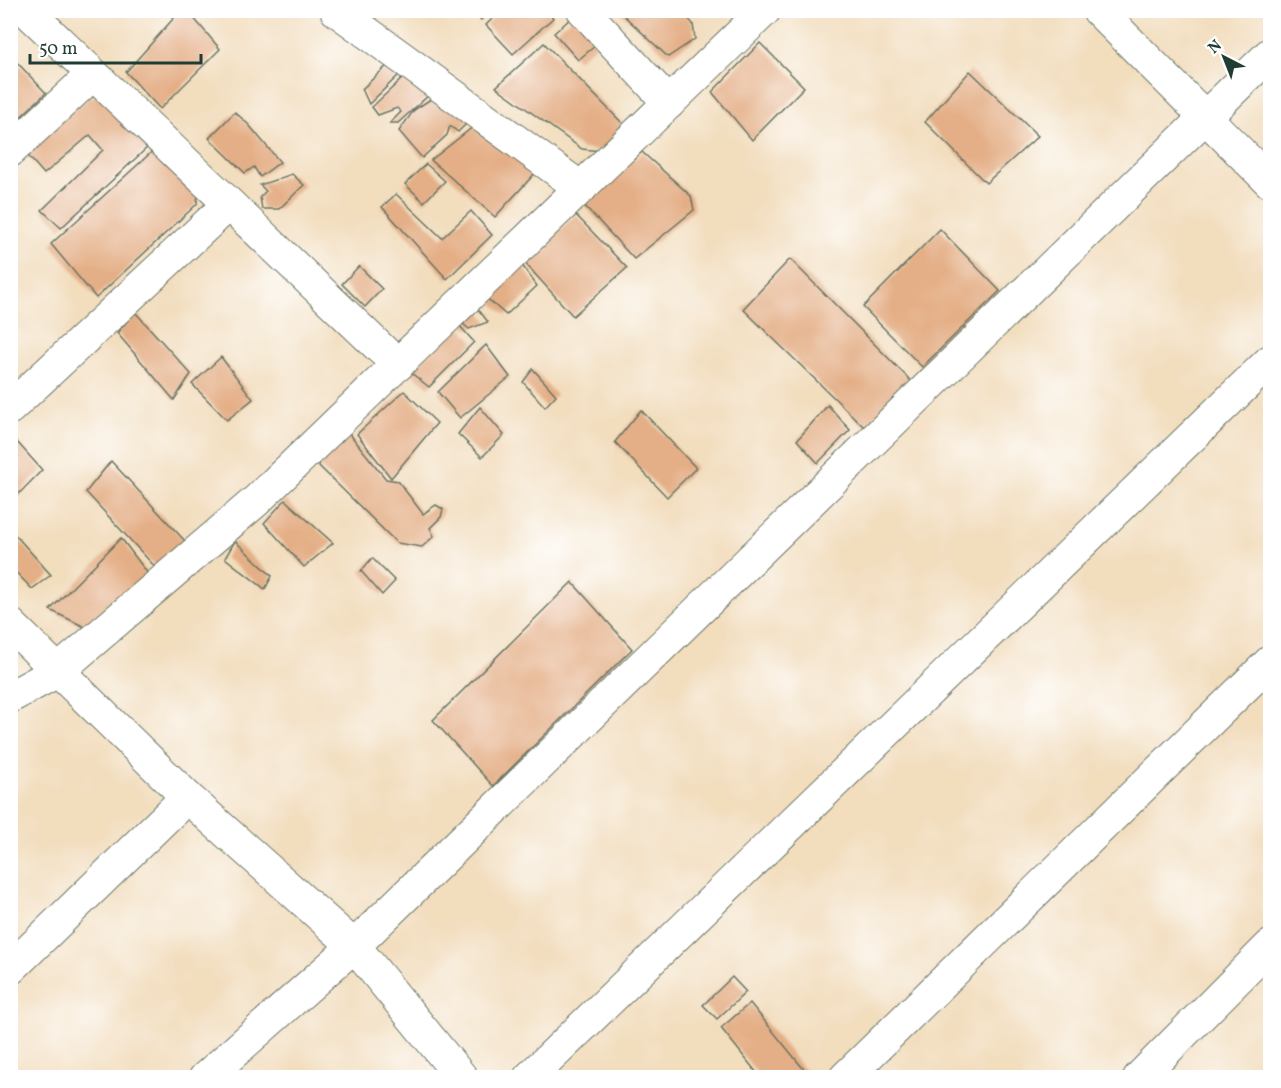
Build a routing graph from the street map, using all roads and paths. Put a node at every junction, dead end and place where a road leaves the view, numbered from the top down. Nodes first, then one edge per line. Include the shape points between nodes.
1 (26, 10) edge
2 (336, 10) edge
3 (584, 10) edge
4 (765, 10) edge
5 (1098, 10) edge
6 (1270, 54) edge
7 (93, 74) junction
8 (669, 103) junction
9 (1205, 117) junction
10 (10, 151) edge
11 (1270, 182) edge
12 (581, 188) junction
13 (229, 204) junction
14 (1270, 361) edge
15 (398, 365) junction
16 (10, 408) edge
17 (10, 624) edge
18 (1270, 663) edge
19 (57, 671) junction
20 (10, 697) edge
21 (187, 797) junction
22 (354, 946) junction
23 (1270, 946) edge
24 (10, 969) edge
25 (205, 1077) edge
26 (462, 1077) edge
27 (529, 1077) edge
28 (845, 1077) edge
29 (1139, 1077) edge

1 - 7 street
2 - 12 street
3 - 8 street
4 - 8 street
5 - 9 street
6 - 9 street
7 - 10 street
7 - 13 street
8 - 12 street
9 - 11 street
9 - 22 street
12 - 15 street
13 - 15 street
13 - 16 street
14 - 27 street
15 - 19 street via 256,501
17 - 19 street
18 - 28 street
19 - 20 street
19 - 21 street
21 - 22 street
21 - 24 street
22 - 25 street
22 - 26 street
23 - 29 street

